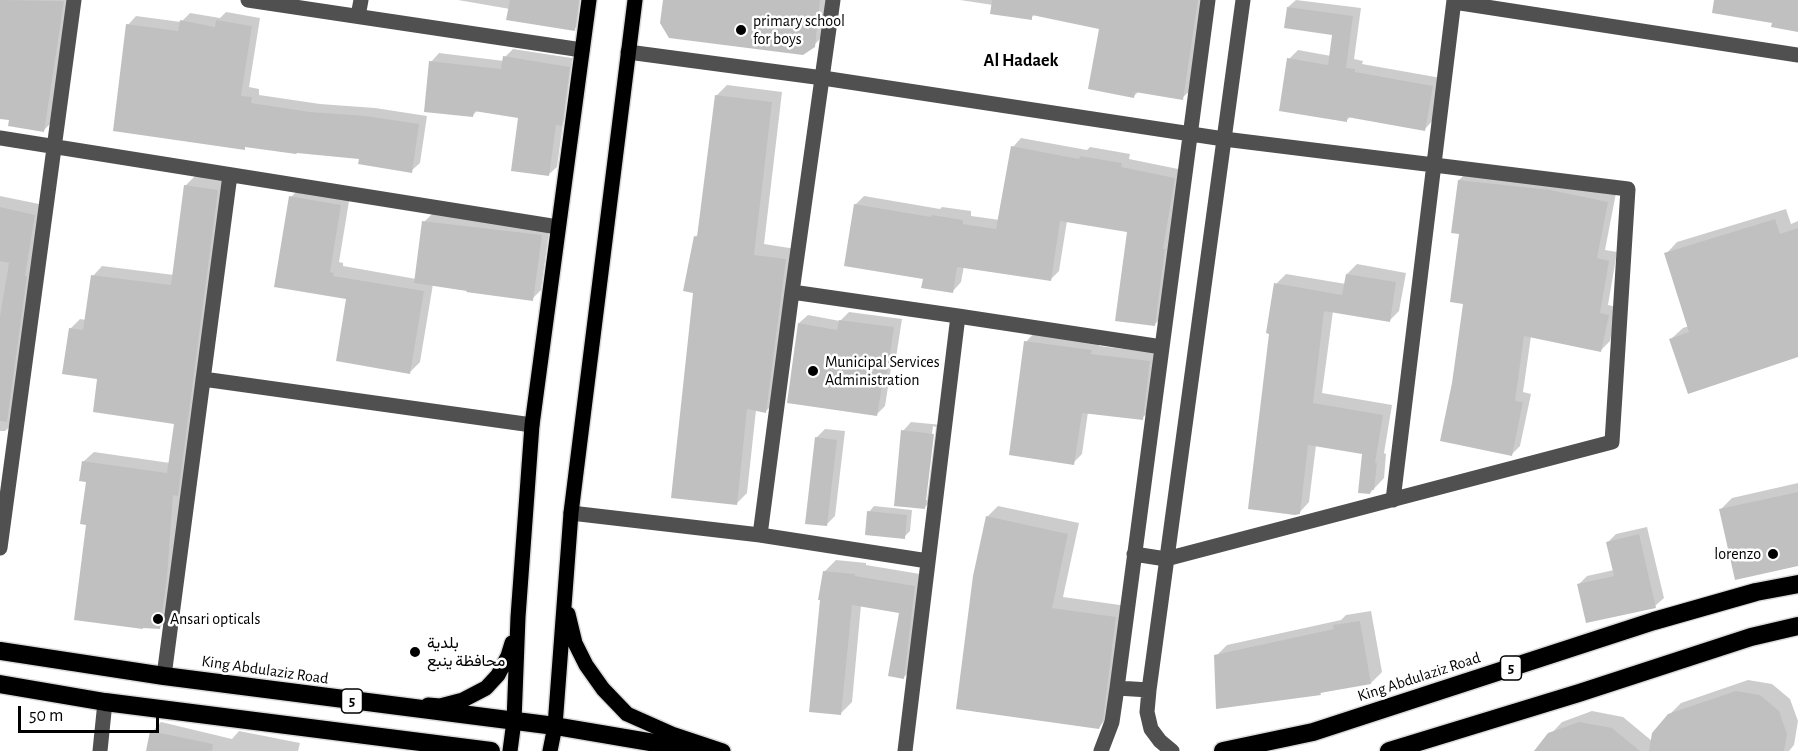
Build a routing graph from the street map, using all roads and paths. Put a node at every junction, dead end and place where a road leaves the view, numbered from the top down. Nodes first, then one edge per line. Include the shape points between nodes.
1 (74, 0) edge
2 (248, 0) edge
3 (361, 0) edge
4 (589, 0) edge
5 (635, 0) edge
6 (833, 0) edge
7 (1208, 0) edge
8 (1243, 0) edge
9 (1454, 1) edge
10 (358, 16) junction
11 (582, 50) junction
12 (628, 52) junction
13 (1798, 55) edge
14 (823, 78) junction
15 (1191, 134) junction
16 (0, 138) edge
17 (1224, 139) junction
18 (53, 146) junction
19 (1434, 165) junction
20 (230, 175) junction
21 (558, 227) junction
22 (792, 292) junction
23 (958, 316) junction
24 (1162, 347) junction
25 (203, 380) junction
26 (532, 425) junction
27 (1393, 500) junction
28 (571, 513) junction
29 (760, 536) junction
30 (0, 548) edge
31 (1134, 554) junction
32 (1166, 559) junction
33 (928, 561) junction
34 (1798, 584) edge
35 (565, 598) junction
36 (518, 617) junction
37 (1798, 626) edge
38 (0, 651) edge
39 (164, 676) junction
40 (0, 684) edge
41 (1117, 688) junction
42 (1149, 690) junction
43 (105, 702) junction
44 (378, 704) junction
45 (514, 721) junction
46 (555, 726) junction
47 (382, 737) junction
48 (100, 751) edge
49 (418, 751) edge
50 (491, 751) edge
51 (510, 751) edge
52 (550, 751) edge
53 (703, 751) edge
54 (723, 751) edge
55 (905, 751) edge
56 (1101, 751) edge
57 (1172, 751) edge
58 (1223, 751) edge
59 (1389, 751) edge

1 - 18 street
2 - 10 street
3 - 10 street
4 - 11 main road
5 - 12 main road
6 - 14 street
7 - 15 street
8 - 17 street
9 - 13 street
9 - 19 street
10 - 11 street
11 - 21 main road
12 - 14 street
12 - 28 main road
14 - 15 street
14 - 22 street
15 - 17 street
15 - 24 street
16 - 18 street
17 - 19 street
17 - 32 street
18 - 20 street
18 - 30 street
19 - 27 street
19 - 27 street via 1628,189 1612,442
20 - 21 street
20 - 25 street
21 - 26 main road
22 - 23 street
22 - 29 street
23 - 24 street
23 - 33 street
24 - 31 street
25 - 26 street
25 - 39 street
26 - 36 main road
27 - 32 street
28 - 29 street
28 - 35 main road
29 - 33 street
31 - 32 street
31 - 41 street
32 - 42 street
33 - 55 street
34 - 58 highway, King Abdulaziz Road / 5 via 1654,621 1313,732
35 - 46 main road
35 - 54 main road via 575,643 586,665 627,714
36 - 44 main road via 508,656 486,688 440,706
36 - 45 main road
37 - 59 highway via 1751,637
38 - 39 highway, King Abdulaziz Road / 5
39 - 44 highway, King Abdulaziz Road / 5
40 - 43 highway, 5
41 - 42 street
41 - 56 street via 1112,722
42 - 57 street via 1151,729
43 - 47 highway, 5
43 - 48 street
44 - 45 highway, King Abdulaziz Road / 5
45 - 46 highway, King Abdulaziz Road / 5
45 - 51 main road
46 - 52 main road
46 - 53 highway, King Abdulaziz Road / 5
47 - 49 main road
47 - 50 highway, 5

